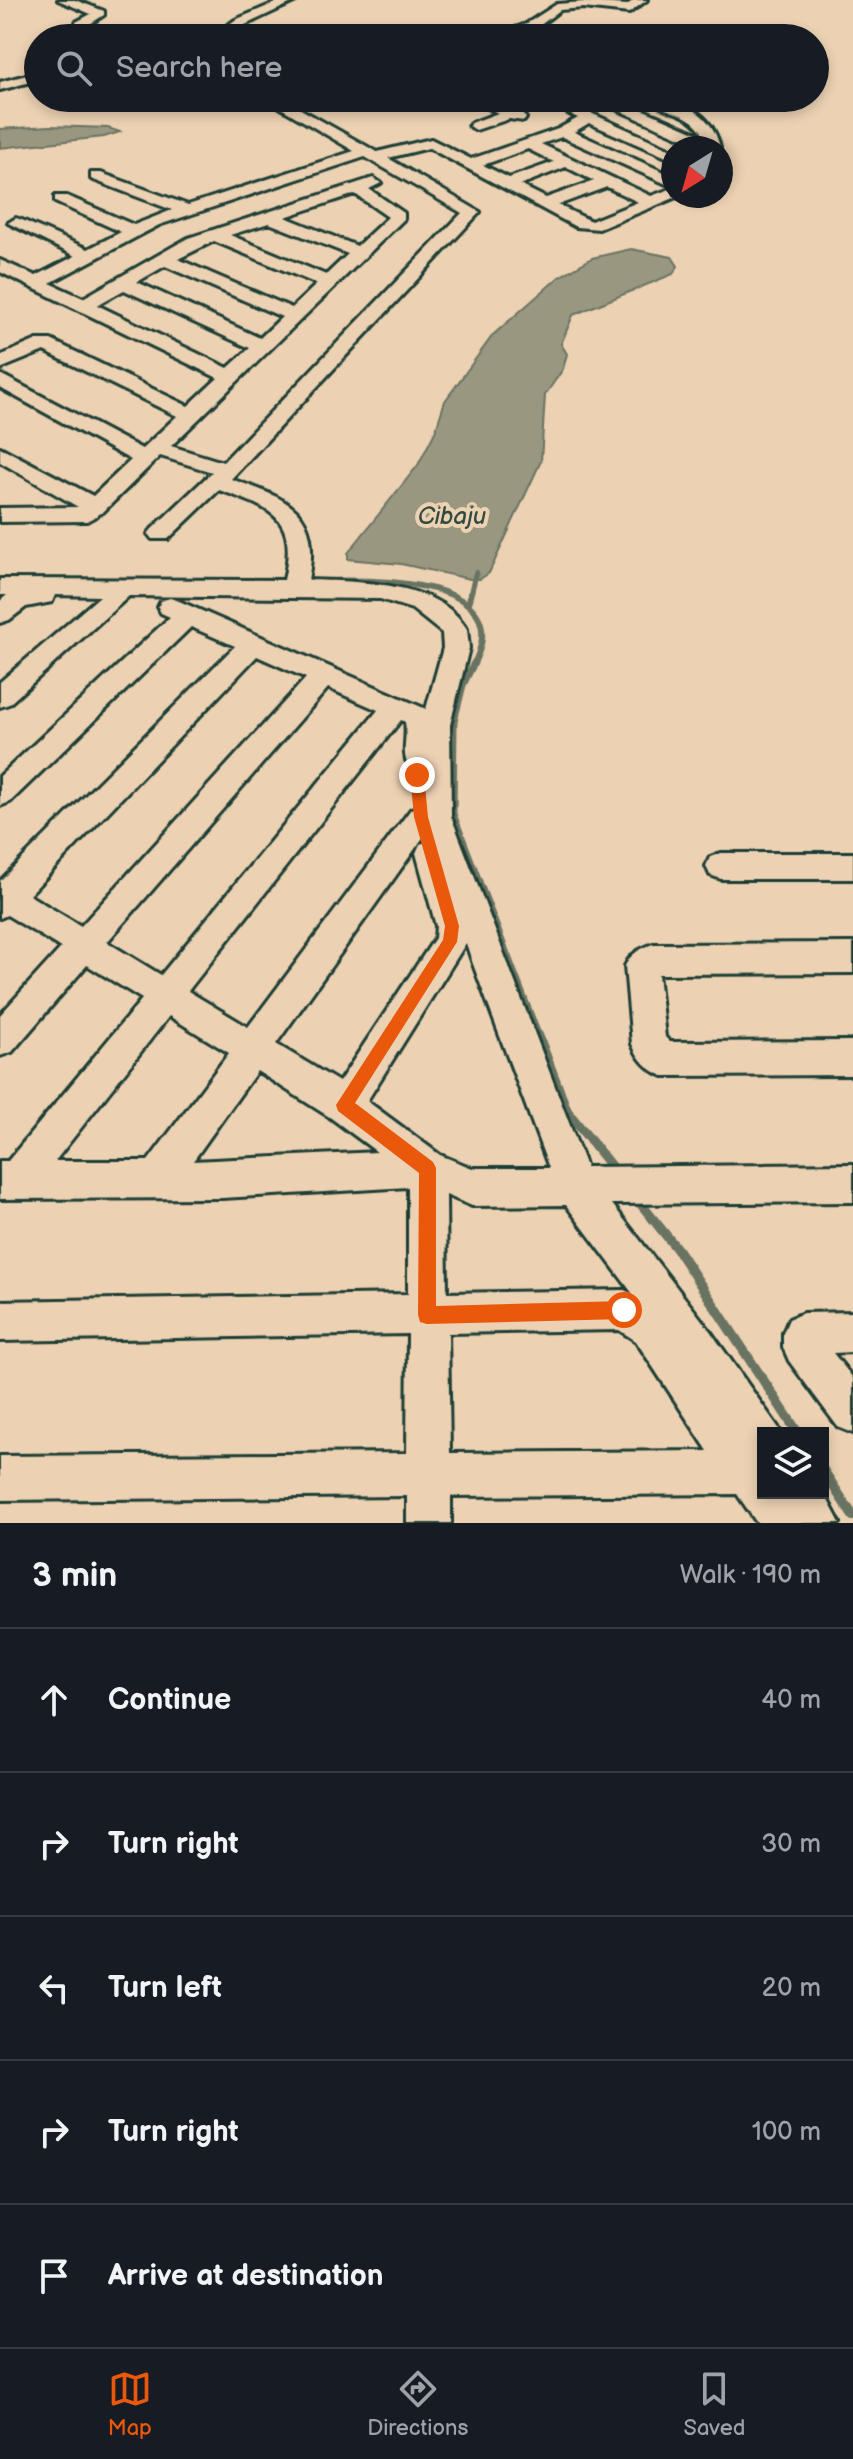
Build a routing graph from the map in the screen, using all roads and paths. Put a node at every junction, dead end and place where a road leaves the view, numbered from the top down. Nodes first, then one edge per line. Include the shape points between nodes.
1 (64, 0) edge
2 (292, 0) edge
3 (641, 0) edge
4 (82, 24) edge
5 (238, 24) edge
6 (534, 24) edge
7 (24, 80) edge
8 (0, 86) edge
9 (296, 112) edge
10 (505, 112) edge
11 (513, 112) edge
12 (576, 112) edge
13 (635, 112) edge
14 (688, 112) edge
15 (509, 114) junction
16 (588, 118) junction
17 (556, 132) junction
18 (689, 136) edge
19 (712, 136) edge
20 (522, 144) junction
21 (661, 151) edge
22 (372, 154) junction
23 (567, 162) junction
24 (470, 164) junction
25 (404, 172) junction
26 (96, 176) dead end
27 (661, 177) edge
28 (608, 181) junction
29 (508, 184) junction
30 (356, 188) junction
31 (661, 198) edge
32 (61, 199) dead end
33 (323, 199) junction
34 (651, 202) junction
35 (546, 204) junction
36 (186, 210) junction
37 (269, 217) junction
38 (16, 223) dead end
39 (389, 225) junction
40 (133, 231) junction
41 (215, 235) junction
42 (358, 252) junction
43 (88, 255) junction
44 (164, 259) junction
45 (0, 265) edge
46 (38, 282) junction
47 (122, 282) junction
48 (327, 282) junction
49 (83, 306) junction
50 (293, 315) junction
51 (261, 346) junction
52 (0, 363) edge
53 (229, 376) junction
54 (0, 380) edge
55 (189, 414) junction
56 (0, 453) edge
57 (150, 454) junction
58 (221, 476) junction
59 (95, 507) junction
60 (0, 515) edge
61 (160, 534) dead end
62 (298, 576) junction
63 (0, 587) edge
64 (118, 593) junction
65 (0, 614) edge
66 (188, 615) junction
67 (253, 644) junction
68 (323, 676) junction
69 (0, 697) edge
70 (396, 707) junction
71 (0, 794) edge
72 (421, 817) junction
73 (721, 866) dead end
74 (853, 866) edge
75 (2, 898) edge
76 (84, 944) junction
77 (853, 958) edge
78 (166, 994) junction
79 (0, 1040) edge
80 (253, 1048) junction
81 (853, 1058) edge
82 (344, 1105) junction
83 (427, 1168) junction
84 (8, 1180) edge
85 (157, 1180) junction
86 (853, 1183) edge
87 (586, 1186) junction
88 (427, 1315) junction
89 (0, 1321) edge
90 (853, 1332) edge
91 (853, 1412) edge
92 (755, 1457) edge
93 (429, 1474) junction
94 (0, 1478) edge
95 (802, 1499) edge
96 (429, 1523) edge
97 (783, 1523) edge
98 (818, 1523) edge

1 - 4 street via 100,13
2 - 5 street
3 - 6 street via 629,9 557,7
7 - 8 street
9 - 22 street
10 - 15 street
11 - 15 street
12 - 16 street
13 - 18 street
14 - 19 street via 710,128
15 - 17 street
15 - 20 street via 476,126
16 - 17 street
16 - 21 street
17 - 20 street
17 - 27 street
20 - 23 street
20 - 24 street
22 - 24 street via 431,143
22 - 25 street
22 - 36 street
23 - 28 street
23 - 29 street
24 - 29 street
25 - 30 street
25 - 58 street via 472,212
26 - 36 street
28 - 34 street
28 - 35 street
29 - 35 street
30 - 33 street
30 - 39 street via 398,216
31 - 34 street
32 - 40 street
33 - 37 street
33 - 39 street
34 - 35 street via 593,226
36 - 40 street
37 - 41 street
37 - 42 street
38 - 43 street
39 - 42 street
40 - 43 street
41 - 44 street
41 - 48 street
42 - 48 street
43 - 46 street
44 - 47 street
44 - 50 street
45 - 46 street
46 - 49 street
47 - 49 street
47 - 51 street
48 - 50 street
49 - 53 street
50 - 51 street
51 - 53 street
52 - 55 street via 44,344
53 - 55 street
54 - 57 street
55 - 57 street
56 - 59 street
57 - 58 street
57 - 59 street
58 - 61 street
58 - 62 street via 285,507 300,541
59 - 60 street via 79,516
62 - 63 street
62 - 87 street via 402,595 454,629 456,648 436,725 436,816 489,964
64 - 65 street via 25,596
64 - 66 street via 136,592
64 - 69 street
66 - 67 street
66 - 71 street
67 - 68 street
67 - 75 street
68 - 70 street
68 - 76 street
70 - 72 street via 417,716 420,729
70 - 78 street
72 - 80 street
72 - 82 street via 452,926 450,942
73 - 74 street
75 - 76 street
76 - 78 street
76 - 79 street
77 - 81 street via 653,959 641,966 649,1044 663,1059
78 - 80 street
78 - 84 street
80 - 82 street
80 - 85 street
82 - 83 street
83 - 85 street
83 - 87 street via 472,1187
83 - 88 street
84 - 85 street
86 - 87 street
87 - 92 street via 694,1342
88 - 89 street
88 - 92 street via 624,1310 650,1327
88 - 93 street
90 - 91 street via 803,1333 803,1347
92 - 93 street
92 - 97 street
93 - 94 street
93 - 96 street
95 - 98 street

